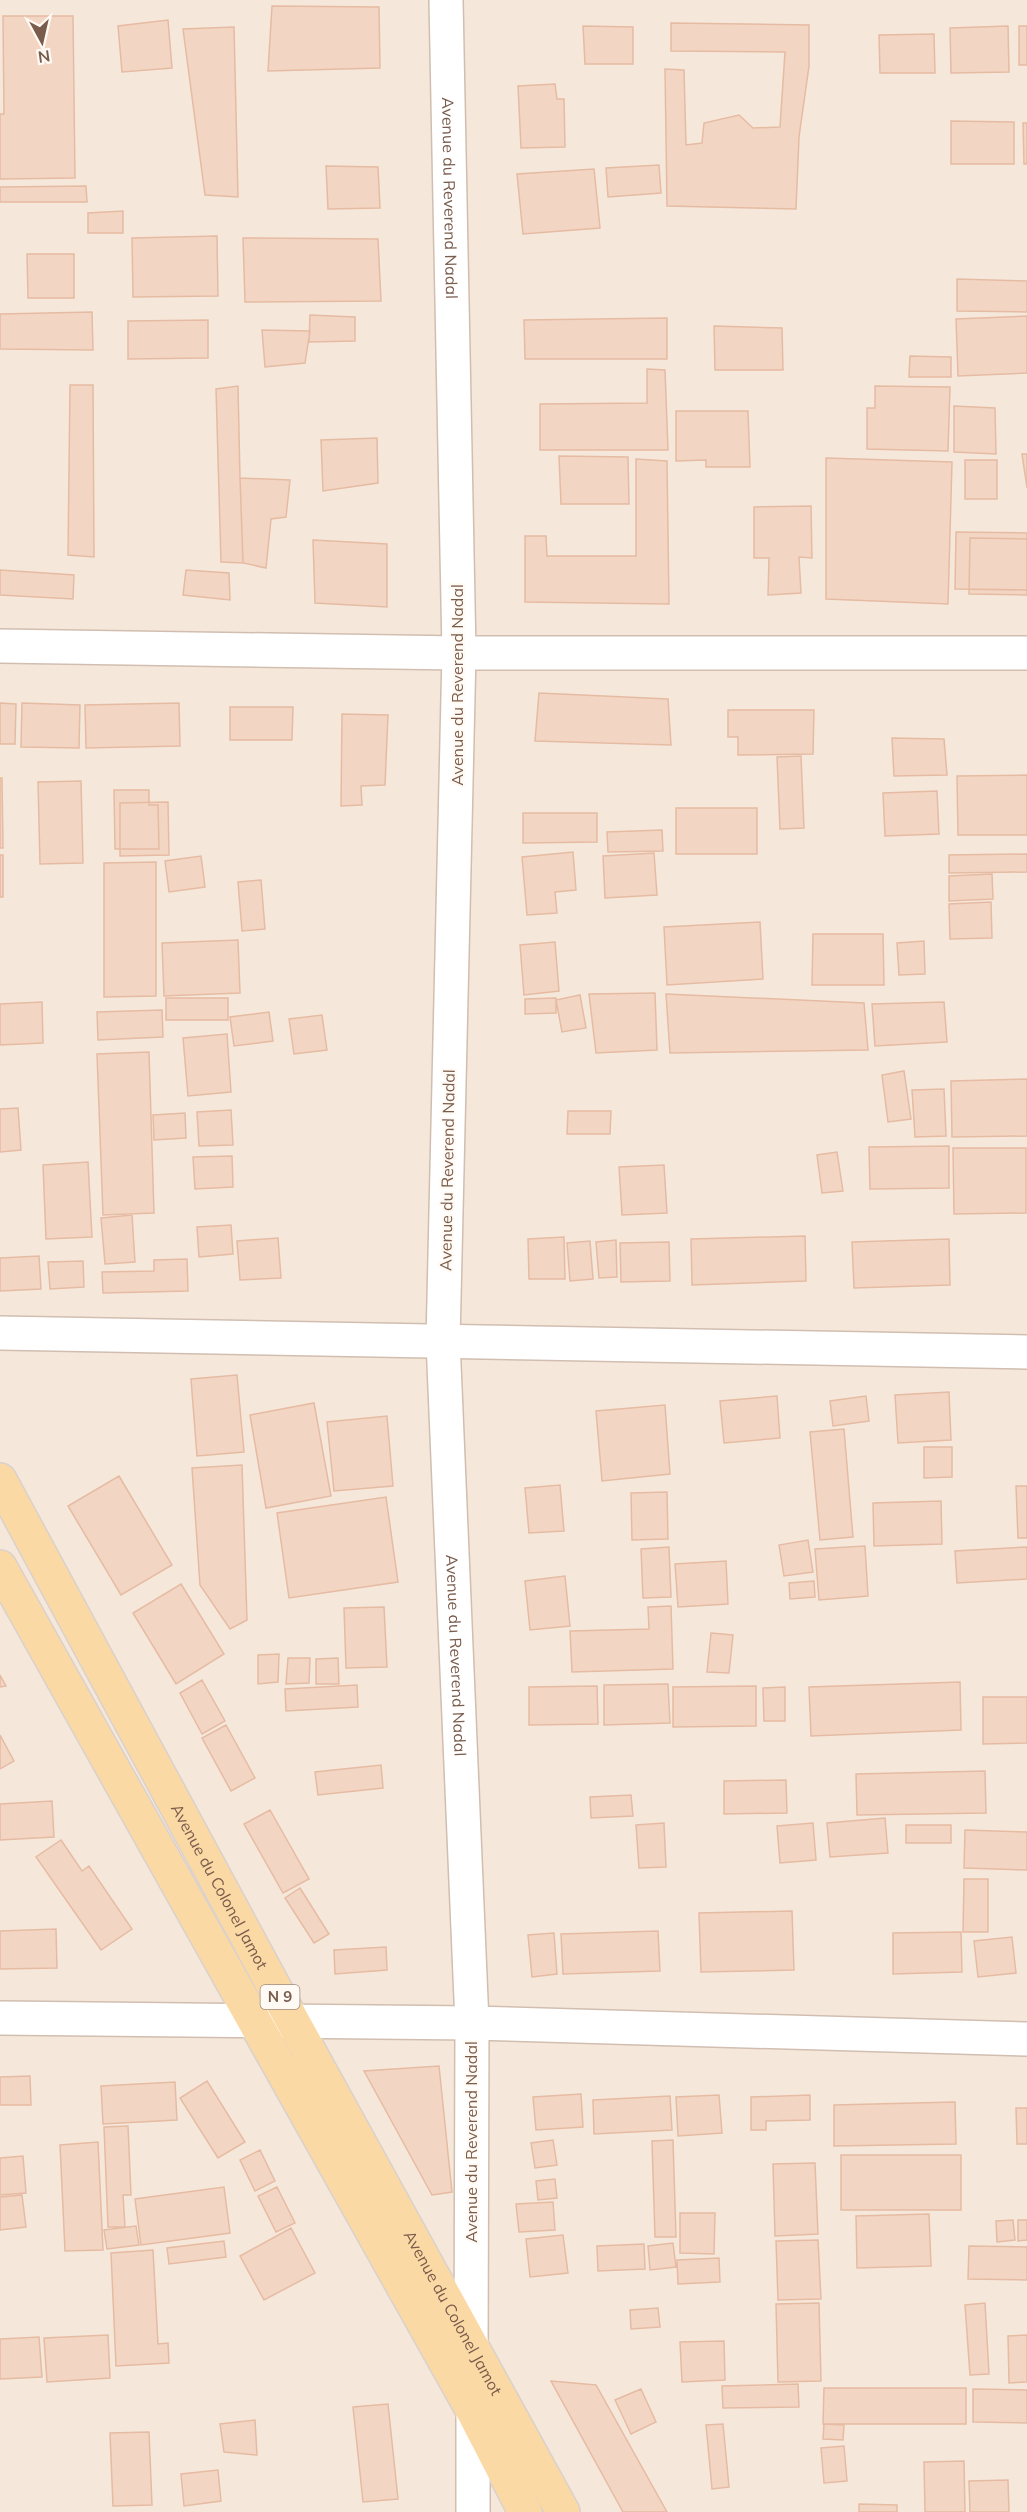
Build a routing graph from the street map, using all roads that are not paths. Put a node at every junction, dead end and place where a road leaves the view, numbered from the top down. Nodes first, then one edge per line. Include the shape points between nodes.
1 (446, 0) edge
2 (0, 646) edge
3 (1027, 653) edge
4 (459, 654) junction
5 (0, 1333) edge
6 (443, 1341) junction
7 (1027, 1352) edge
8 (0, 1480) edge
9 (0, 1567) edge
10 (0, 2018) edge
11 (253, 2019) junction
12 (292, 2020) junction
13 (472, 2023) junction
14 (1027, 2039) edge
15 (471, 2340) junction
16 (474, 2414) junction
17 (473, 2512) edge
18 (525, 2512) edge
19 (563, 2512) edge

1 - 4 street, Avenue du Reverend Nadal
2 - 4 street
3 - 4 street
4 - 6 street, Avenue du Reverend Nadal
5 - 6 street
6 - 7 street
6 - 13 street, Avenue du Reverend Nadal
8 - 12 main road, Avenue du Colonel Jamot / N 9
9 - 11 main road, Avenue du Colonel Jamot / N 9
10 - 11 street
11 - 12 street
11 - 16 main road, Avenue du Colonel Jamot / N 9
12 - 13 street
12 - 15 main road, Avenue du Colonel Jamot / N 9
13 - 14 street
13 - 15 street, Avenue du Reverend Nadal
15 - 16 street, Avenue du Reverend Nadal
15 - 19 main road, Avenue du Colonel Jamot / N 9
16 - 17 street
16 - 18 main road, Avenue du Colonel Jamot / N 9

